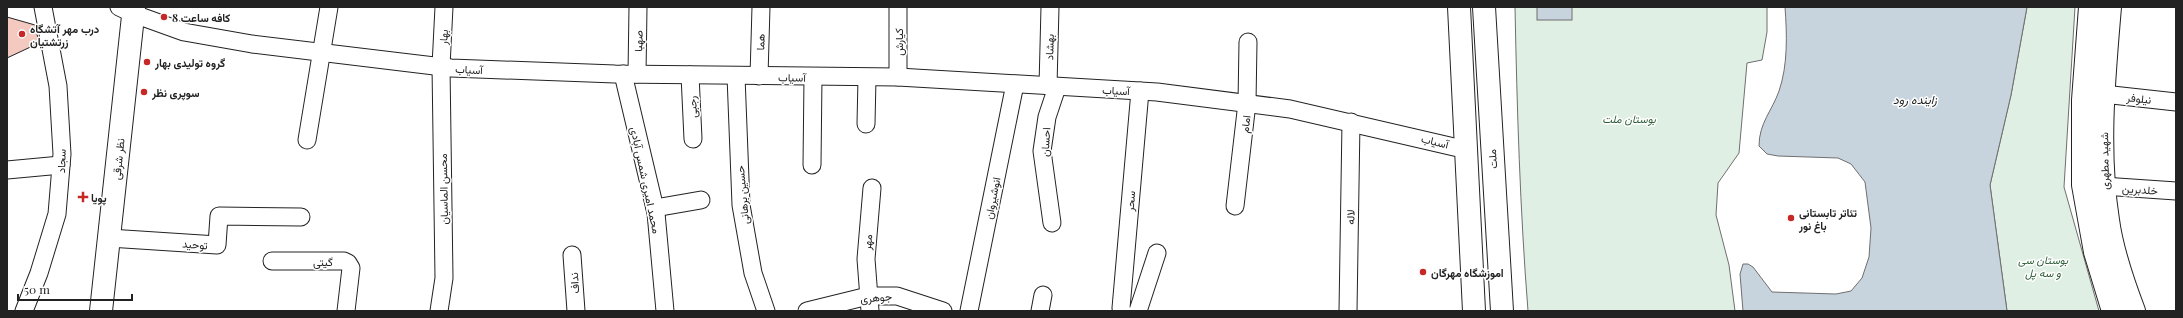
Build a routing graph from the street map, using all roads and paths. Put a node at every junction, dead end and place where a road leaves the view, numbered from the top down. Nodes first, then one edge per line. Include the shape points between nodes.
1 (43, 7) edge
2 (329, 7) edge
3 (444, 7) edge
4 (638, 7) edge
5 (761, 7) edge
6 (898, 7) edge
7 (1050, 7) edge
8 (1459, 7) edge
9 (1484, 7) edge
10 (2090, 7) edge
11 (2110, 7) edge
12 (129, 9) edge
13 (1248, 42) dead end
14 (322, 52) junction
15 (441, 66) junction
16 (630, 74) junction
17 (690, 75) junction
18 (736, 76) junction
19 (759, 76) junction
20 (813, 77) junction
21 (898, 77) junction
22 (867, 78) junction
23 (1015, 84) junction
24 (1052, 87) junction
25 (1140, 91) junction
26 (2102, 94) junction
27 (2176, 102) edge
28 (1247, 103) junction
29 (1351, 122) junction
30 (866, 124) dead end
31 (693, 139) dead end
32 (307, 140) dead end
33 (1467, 150) junction
34 (61, 165) junction
35 (812, 165) dead end
36 (7, 170) edge
37 (2103, 186) junction
38 (872, 188) dead end
39 (2176, 191) edge
40 (701, 200) dead end
41 (1235, 206) dead end
42 (654, 208) junction
43 (301, 217) dead end
44 (1052, 223) dead end
45 (109, 238) junction
46 (1157, 253) dead end
47 (572, 255) dead end
48 (272, 260) dead end
49 (869, 304) edge
50 (24, 311) edge
51 (101, 311) edge
52 (346, 311) edge
53 (439, 311) edge
54 (576, 311) edge
55 (665, 311) edge
56 (766, 311) edge
57 (807, 311) edge
58 (943, 311) edge
59 (969, 311) edge
60 (1122, 311) edge
61 (1138, 311) edge
62 (1348, 311) edge
63 (1474, 311) edge
64 (1502, 311) edge
65 (2113, 311) edge
66 (2134, 311) edge

1 - 34 street, سجاد via 58,86
2 - 14 street
3 - 15 street, بهار
4 - 16 street, صهبا
5 - 19 street, هما
6 - 21 street, کیارش
7 - 24 street, بهشاد
8 - 33 main road
9 - 64 main road, ملت
10 - 65 main road, شهید مطهری via 2083,100 2083,185 2095,252
11 - 26 main road, شهید مطهری
12 - 14 street, آسیاب via 184,32 252,44
12 - 45 main road, نظر شرقی
13 - 28 street, امام
14 - 15 street, آسیاب
14 - 32 street
15 - 16 street, آسیاب
15 - 53 street, محسن الماسیان via 444,278
16 - 17 street, آسیاب
16 - 42 street, محمد امیری شمس آبادی
17 - 18 street, آسیاب
17 - 31 street, رجبی
18 - 19 street, آسیاب
18 - 56 street, حسین برهانی via 741,205 753,274
19 - 20 street, آسیاب
20 - 22 street, آسیاب
20 - 35 street
21 - 22 street, آسیاب
21 - 23 street, آسیاب
22 - 30 street
23 - 24 street, آسیاب
23 - 59 street, انوشیروان
24 - 25 street, آسیاب
24 - 44 street, احسان via 1042,151
25 - 28 street, آسیاب
25 - 60 street, سحر
26 - 27 street, نیلوفر
26 - 37 main road, شهید مطهری
28 - 29 street, آسیاب
28 - 41 street, امام
29 - 33 street, آسیاب
29 - 62 street, لاله
33 - 63 main road
34 - 36 street
34 - 50 street, سجاد via 57,214
37 - 39 street, خلدبرین
37 - 66 main road, شهید مطهری via 2108,222 2124,284
38 - 49 street, مهر via 866,259
40 - 42 street
42 - 55 street, محمد امیری شمس آبادی
43 - 45 street, توحید via 219,216 217,245
45 - 51 main road, نظر شرقی
46 - 61 street
47 - 54 street, نداف
48 - 52 street, گیتی via 348,263 351,268
49 - 57 street, جوهری
49 - 58 street, جوهری via 896,296

